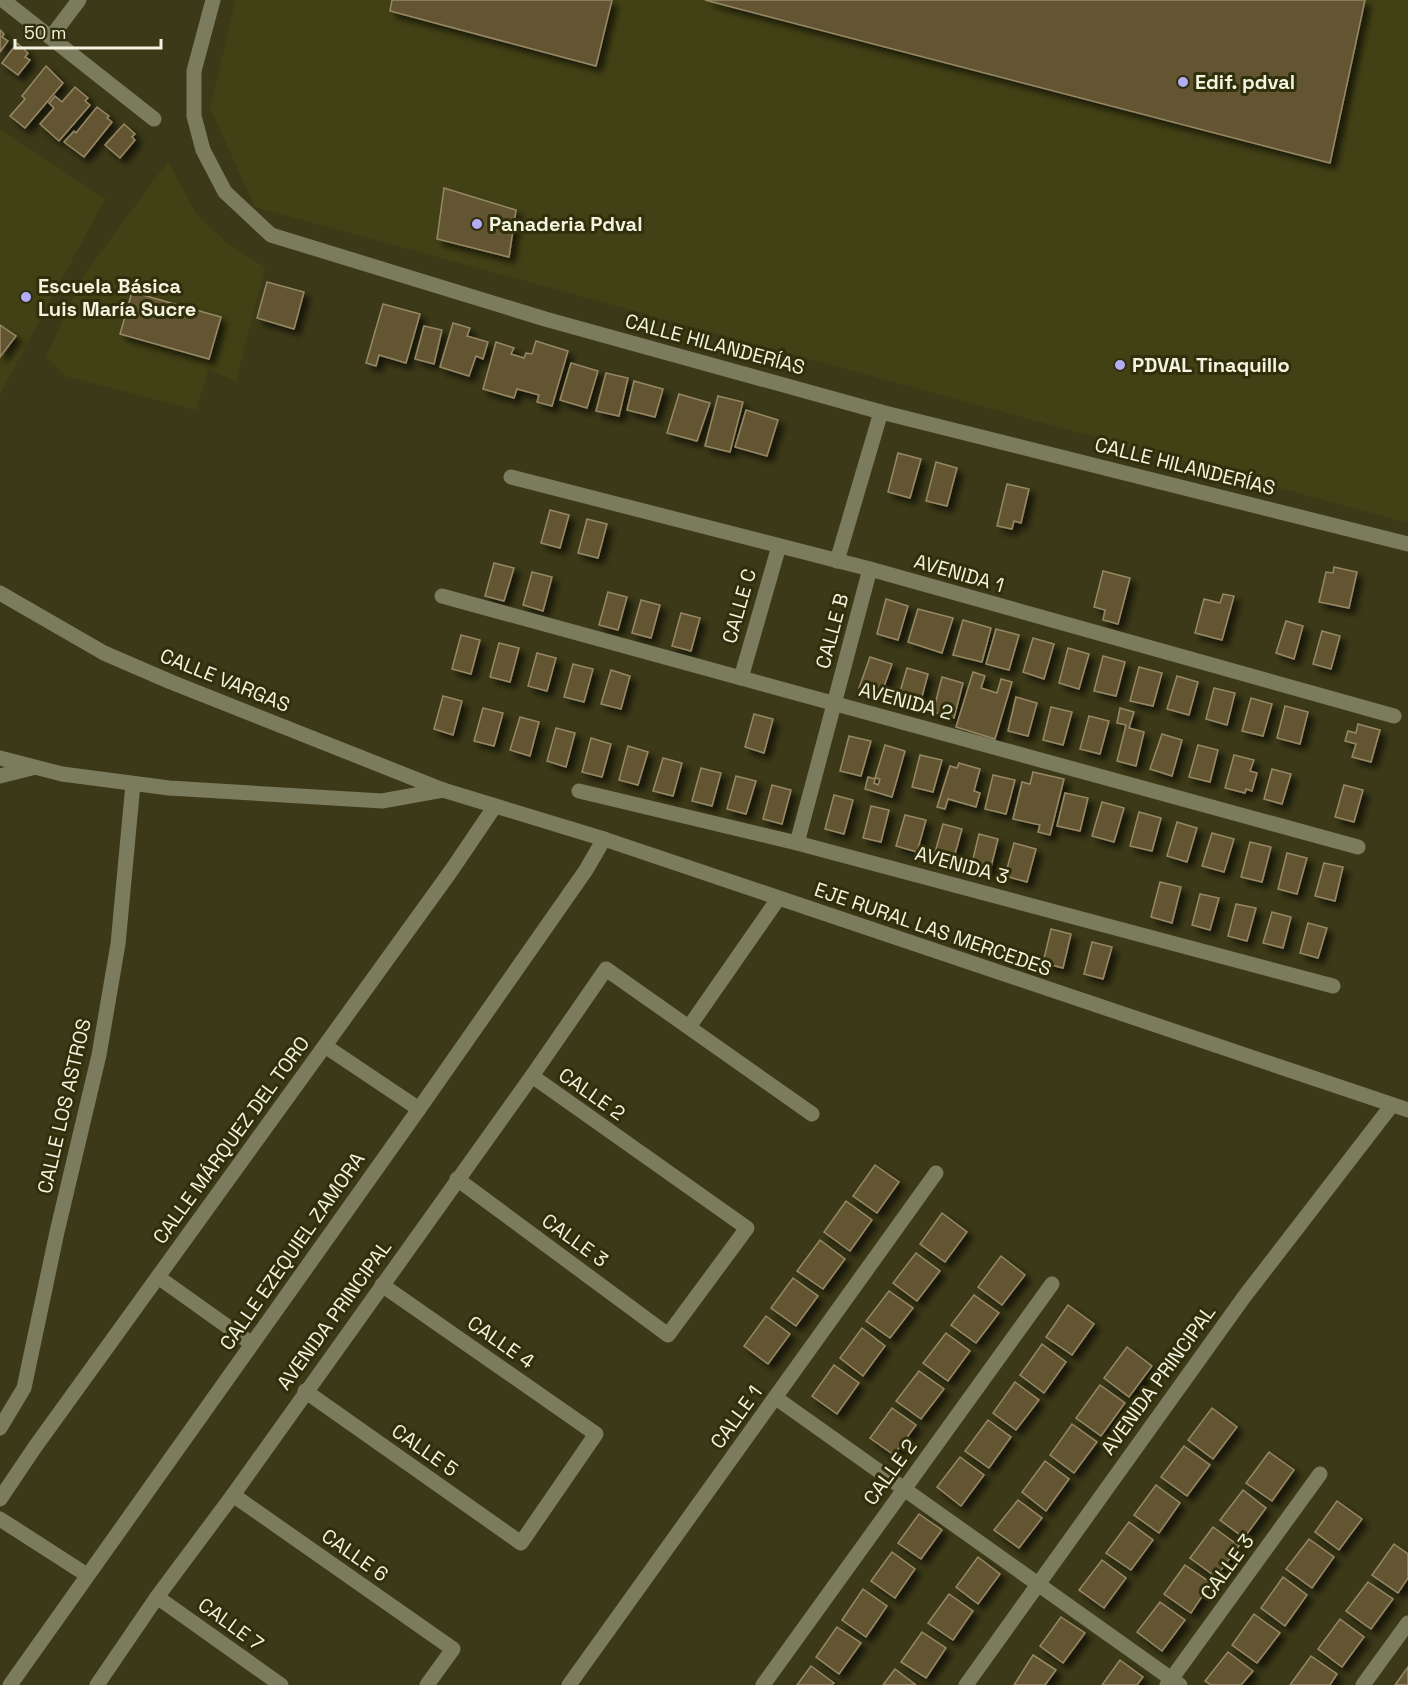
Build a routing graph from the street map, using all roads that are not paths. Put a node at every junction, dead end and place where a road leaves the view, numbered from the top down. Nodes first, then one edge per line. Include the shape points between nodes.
1 (3, 0) edge
2 (79, 0) edge
3 (213, 0) edge
4 (51, 37) junction
5 (154, 119) dead end
6 (881, 412) junction
7 (511, 477) dead end
8 (1408, 544) edge
9 (778, 546) junction
10 (837, 561) junction
11 (870, 569) junction
12 (0, 592) edge
13 (442, 596) dead end
14 (741, 678) junction
15 (834, 704) junction
16 (1394, 716) dead end
17 (0, 758) edge
18 (35, 767) junction
19 (0, 776) edge
20 (133, 784) junction
21 (443, 790) junction
22 (579, 791) dead end
23 (495, 806) junction
24 (604, 839) junction
25 (797, 843) junction
26 (1358, 847) dead end
27 (778, 899) junction
28 (1333, 986) dead end
29 (689, 1027) junction
30 (325, 1046) junction
31 (532, 1076) junction
32 (1392, 1106) junction
33 (419, 1109) junction
34 (1408, 1110) edge
35 (812, 1114) dead end
36 (936, 1173) dead end
37 (457, 1179) junction
38 (158, 1277) junction
39 (1052, 1284) dead end
40 (382, 1285) junction
41 (668, 1335) joint
42 (252, 1344) junction
43 (305, 1391) junction
44 (776, 1398) junction
45 (0, 1428) edge
46 (1320, 1474) dead end
47 (904, 1489) junction
48 (233, 1495) junction
49 (0, 1499) edge
50 (0, 1519) edge
51 (521, 1544) joint
52 (87, 1575) junction
53 (1038, 1584) junction
54 (158, 1597) junction
55 (1408, 1623) edge
56 (1173, 1683) edge
57 (10, 1685) edge
58 (97, 1685) edge
59 (280, 1685) edge
60 (427, 1685) edge
61 (569, 1685) edge
62 (763, 1685) edge
63 (966, 1685) edge
64 (1363, 1685) edge

1 - 4 street
2 - 4 street
3 - 6 street, CALLE HILANDERÍAS via 195,71 194,116 203,150 225,192 271,235 544,319
4 - 5 street
6 - 8 street, CALLE HILANDERÍAS
6 - 10 street
7 - 9 street, AVENIDA 1
9 - 10 street, AVENIDA 1
9 - 14 street, CALLE C
10 - 11 street, AVENIDA 1
11 - 15 street, CALLE B
11 - 16 street, AVENIDA 1
12 - 21 street, CALLE VARGAS via 104,653
13 - 14 street, AVENIDA 2
14 - 15 street, AVENIDA 2
15 - 25 street, CALLE B
15 - 26 street, AVENIDA 2
17 - 18 street
18 - 19 street
18 - 20 street
20 - 21 street via 382,801
20 - 45 street, CALLE LOS ASTROS via 118,944 99,1055 24,1388
21 - 23 street, EJE RURAL LAS MERCEDES
22 - 25 street, AVENIDA 3
23 - 24 street, EJE RURAL LAS MERCEDES
23 - 30 street, CALLE MÁRQUEZ DEL TORO
24 - 27 street, EJE RURAL LAS MERCEDES
24 - 33 street, CALLE EZEQUIEL ZAMORA
25 - 28 street, AVENIDA 3
27 - 29 street
27 - 32 street, EJE RURAL LAS MERCEDES
29 - 31 street, AVENIDA PRINCIPAL via 606,969
29 - 35 street
30 - 33 street
30 - 38 street, CALLE MÁRQUEZ DEL TORO
31 - 37 street, AVENIDA PRINCIPAL
31 - 41 street, CALLE 2 via 747,1228
32 - 34 street, EJE RURAL LAS MERCEDES
32 - 53 street, AVENIDA PRINCIPAL via 1244,1297
33 - 42 street, CALLE EZEQUIEL ZAMORA
36 - 44 street, CALLE 1
37 - 40 street, AVENIDA PRINCIPAL
37 - 41 street, CALLE 3
38 - 42 street
38 - 49 street, CALLE MÁRQUEZ DEL TORO
39 - 47 street, CALLE 2
40 - 43 street, AVENIDA PRINCIPAL
40 - 51 street, CALLE 4 via 596,1434
42 - 52 street, CALLE EZEQUIEL ZAMORA
43 - 48 street, AVENIDA PRINCIPAL
43 - 51 street, CALLE 5
44 - 47 street
44 - 61 street, CALLE 1
46 - 56 street, CALLE 3
47 - 53 street
47 - 62 street, CALLE 2
48 - 54 street, AVENIDA PRINCIPAL
48 - 60 street, CALLE 6 via 453,1649
50 - 52 street
52 - 57 street, CALLE EZEQUIEL ZAMORA
53 - 56 street
53 - 63 street, AVENIDA PRINCIPAL
54 - 58 street, AVENIDA PRINCIPAL
54 - 59 street, CALLE 7
55 - 64 street

